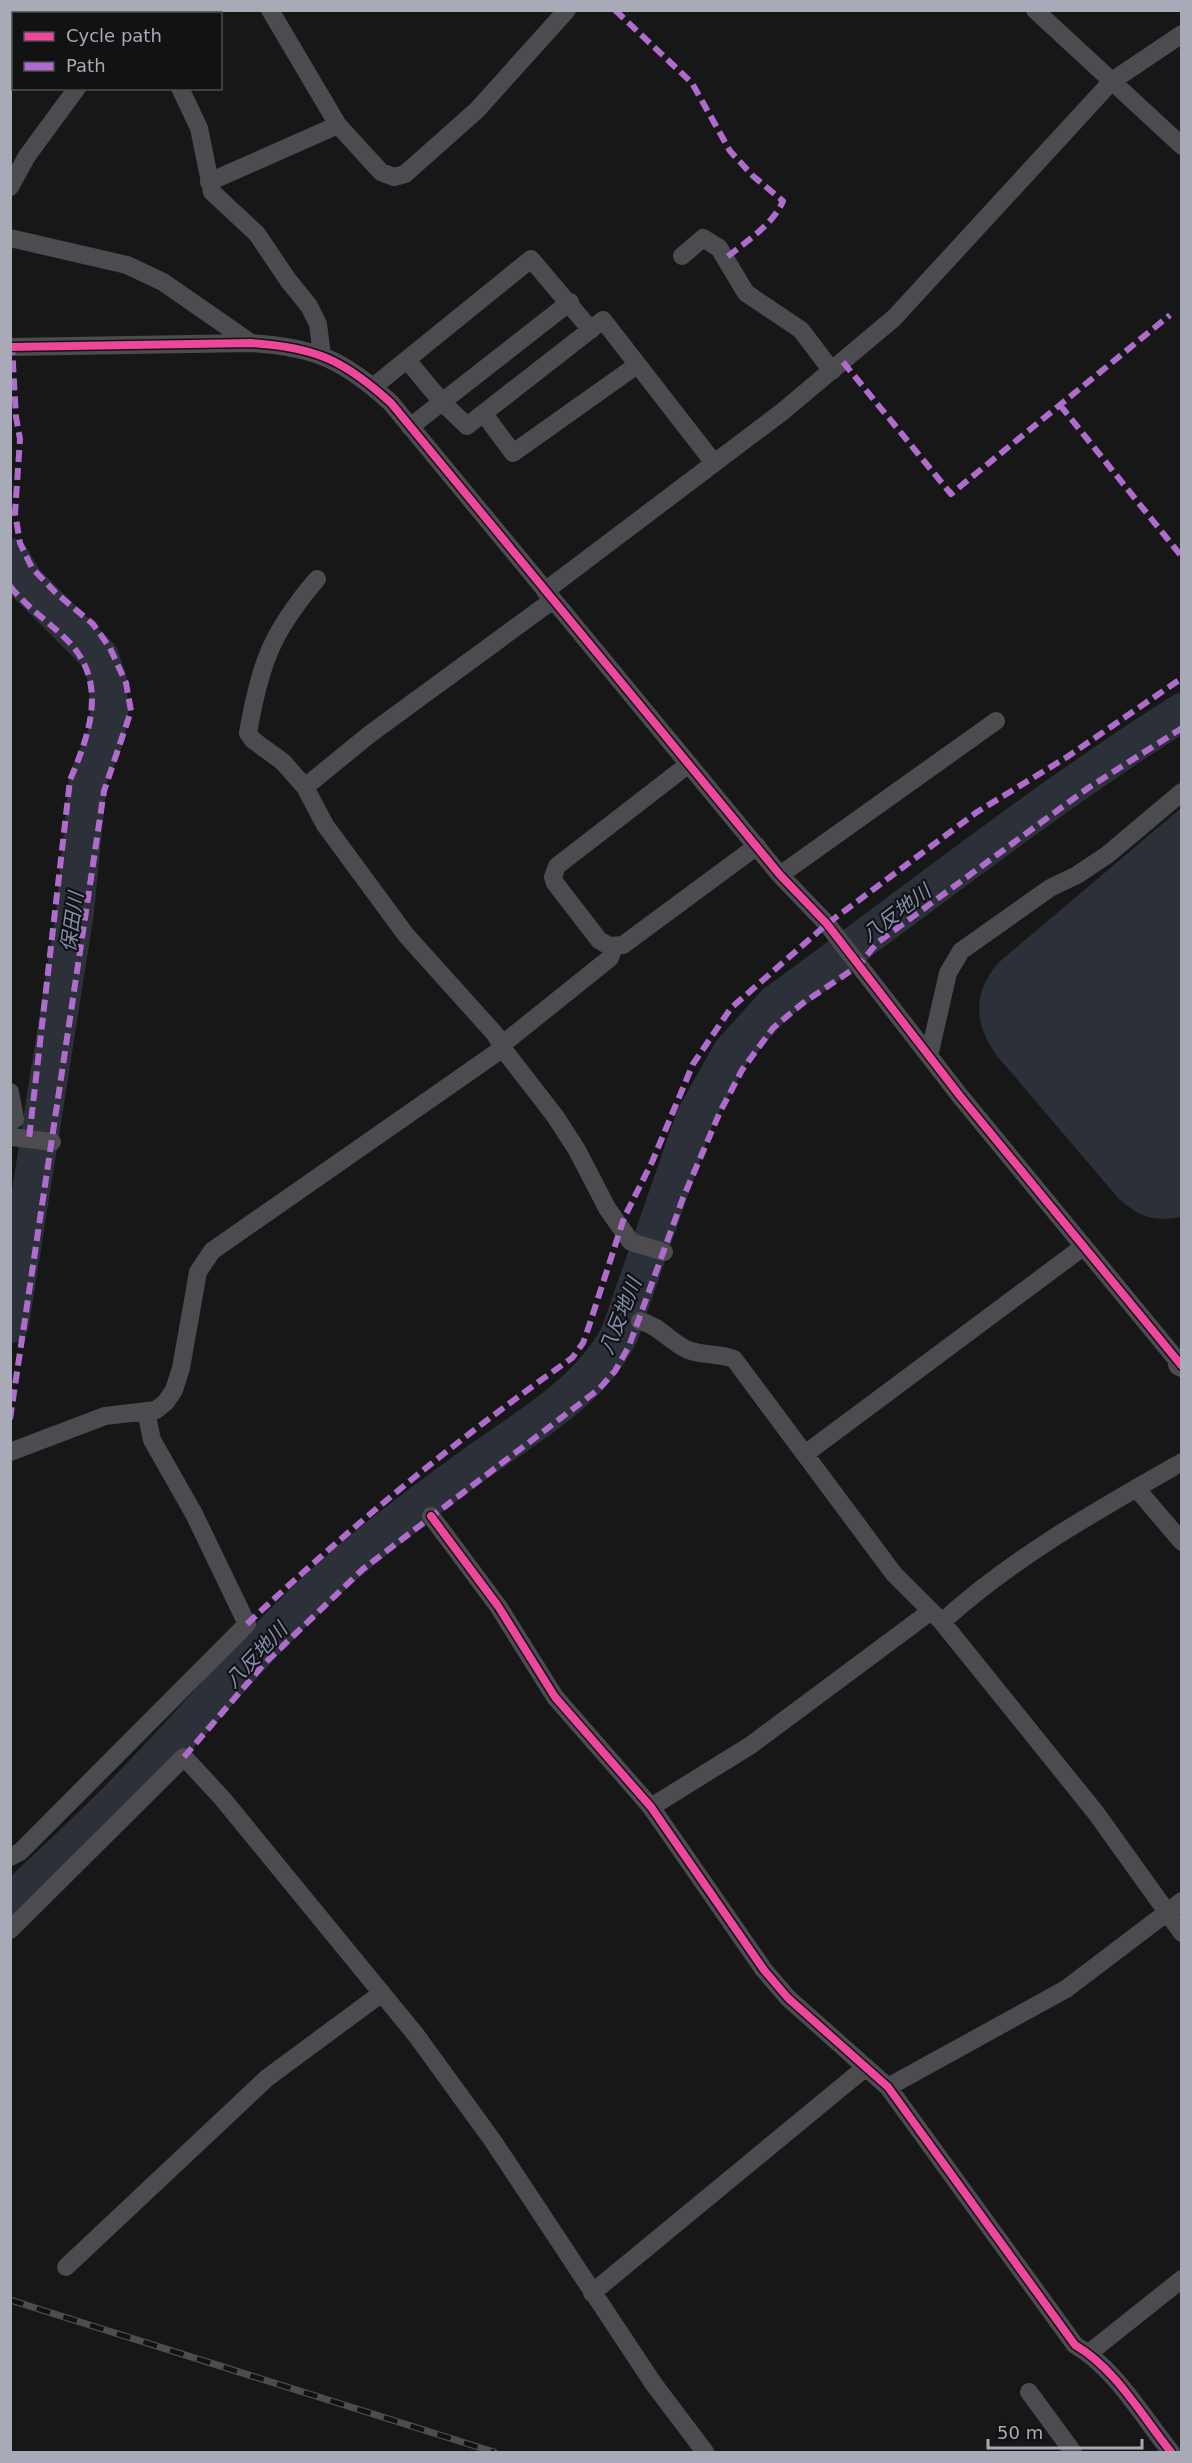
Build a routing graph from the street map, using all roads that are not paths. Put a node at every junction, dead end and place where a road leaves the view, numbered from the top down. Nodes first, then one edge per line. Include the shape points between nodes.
1 (270, 10) edge
2 (567, 10) edge
3 (1035, 10) edge
4 (1182, 34) edge
5 (1112, 81) junction
6 (76, 90) edge
7 (181, 90) edge
8 (338, 125) junction
9 (1182, 146) edge
10 (209, 182) junction
11 (10, 188) edge
12 (10, 238) edge
13 (682, 256) dead end
14 (570, 302) junction
15 (591, 330) junction
16 (251, 342) junction
17 (10, 347) edge
18 (322, 355) junction
19 (407, 360) junction
20 (637, 365) junction
21 (832, 371) junction
22 (373, 387) junction
23 (442, 402) junction
24 (484, 414) junction
25 (410, 427) junction
26 (714, 463) junction
27 (317, 579) dead end
28 (549, 595) junction
29 (996, 721) dead end
30 (689, 764) junction
31 (305, 787) junction
32 (1182, 792) edge
33 (757, 846) junction
34 (780, 875) junction
35 (614, 947) junction
36 (502, 1047) junction
37 (929, 1056) junction
38 (10, 1092) edge
39 (12, 1132) edge
40 (44, 1141) dead end
41 (1083, 1247) junction
42 (661, 1251) dead end
43 (640, 1321) dead end
44 (1181, 1365) edge
45 (146, 1411) junction
46 (10, 1452) edge
47 (805, 1454) junction
48 (1182, 1462) edge
49 (1136, 1488) junction
50 (431, 1516) dead end
51 (1182, 1542) edge
52 (937, 1616) junction
53 (651, 1808) junction
54 (10, 1857) edge
55 (1182, 1901) edge
56 (1167, 1913) junction
57 (10, 1930) edge
58 (1182, 1933) edge
59 (382, 1993) junction
60 (866, 2067) junction
61 (888, 2086) junction
62 (66, 2266) dead end
63 (1182, 2279) edge
64 (592, 2293) junction
65 (1089, 2353) junction
66 (1029, 2392) dead end
67 (705, 2452) edge
68 (1073, 2452) edge
69 (1171, 2452) edge

1 - 8 street
2 - 8 street via 477,110 405,174 394,177 381,172
3 - 5 street
4 - 5 street
5 - 9 street
5 - 21 street via 894,318
6 - 11 street via 27,156
7 - 10 street via 199,128
8 - 10 street
10 - 18 street via 224,206 257,234 309,306 318,324
12 - 16 street via 128,264 163,282
13 - 21 street via 703,238 719,248 746,293 801,330
14 - 15 street
14 - 19 street via 531,259
14 - 23 street
15 - 20 street via 603,320
15 - 24 street
16 - 17 street
16 - 18 street via 287,345
18 - 22 street via 341,363
19 - 22 street
19 - 23 street
20 - 24 street via 513,453
20 - 26 street
21 - 26 street
22 - 25 street
23 - 24 street via 467,426
23 - 25 street
25 - 28 street
26 - 28 street
27 - 31 street via 291,609 273,640 259,674 248,732
28 - 30 street
28 - 31 street
29 - 34 street
30 - 33 street
30 - 35 street via 554,872 555,884 599,940
31 - 36 street via 325,825 406,935 495,1034
32 - 37 street via 1107,855 1050,888 961,951 948,973
33 - 34 street
33 - 35 street via 623,945
34 - 37 street via 834,934
35 - 36 street via 610,958
36 - 42 street via 571,1141 626,1235 636,1243
36 - 45 street via 212,1251 198,1272 174,1390 156,1410
37 - 41 street
38 - 39 street
39 - 40 street
41 - 44 street
41 - 47 street
43 - 47 street via 660,1328 685,1349 734,1359
45 - 46 street via 105,1416
45 - 54 street via 152,1440 194,1514 247,1624 28,1844
47 - 52 street via 894,1574
48 - 49 street
49 - 51 street
49 - 52 street via 1065,1528
50 - 53 street via 498,1606 555,1697
52 - 53 street via 751,1745
52 - 56 street via 1096,1813
53 - 60 street via 764,1970 788,1998
55 - 56 street
56 - 58 street
56 - 61 street via 1066,1989
57 - 59 street via 184,1757
59 - 62 street via 267,2078
59 - 64 street via 493,2141
60 - 61 street
60 - 64 street
61 - 65 street via 1075,2345
63 - 65 street
64 - 67 street
65 - 69 street
66 - 68 street

